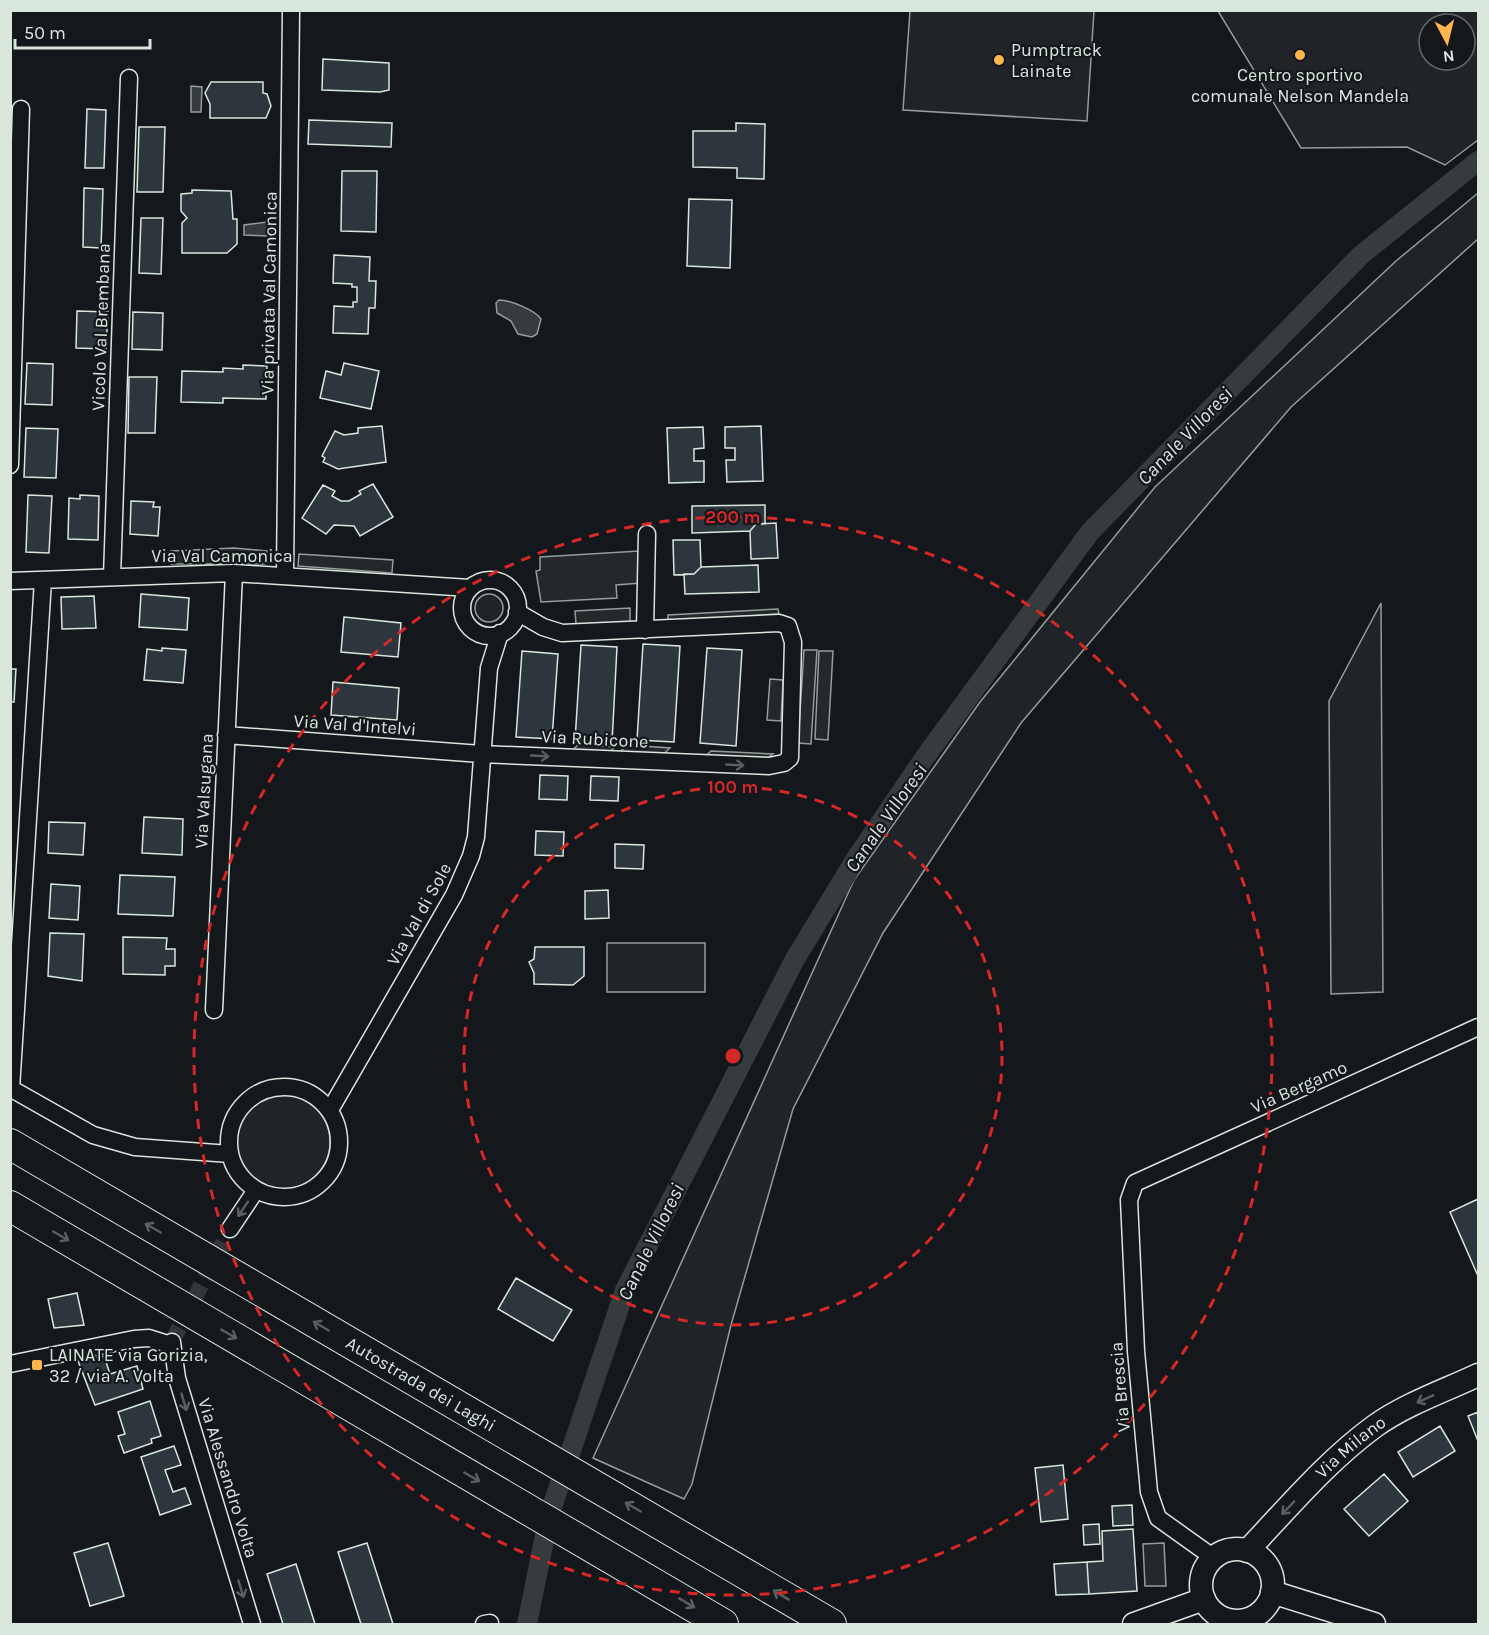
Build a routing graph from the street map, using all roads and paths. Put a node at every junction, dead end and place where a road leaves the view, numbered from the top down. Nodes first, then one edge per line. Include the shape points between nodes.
1 (291, 10) edge
2 (129, 78) dead end
3 (21, 109) dead end
4 (10, 465) edge
5 (647, 534) dead end
6 (234, 573) junction
7 (285, 575) junction
8 (112, 577) junction
9 (43, 580) junction
10 (10, 581) edge
11 (433, 587) junction
12 (470, 588) junction
13 (462, 606) junction
14 (517, 612) junction
15 (543, 627) junction
16 (645, 630) junction
17 (503, 632) junction
18 (482, 634) junction
19 (489, 668) junction
20 (226, 735) junction
21 (482, 754) junction
22 (214, 1010) dead end
23 (1479, 1027) edge
24 (346, 1078) junction
25 (11, 1089) edge
26 (316, 1097) junction
27 (330, 1110) junction
28 (10, 1144) edge
29 (230, 1154) junction
30 (1135, 1183) joint
31 (256, 1190) junction
32 (10, 1206) edge
33 (230, 1229) tunnel mouth
34 (10, 1364) edge
35 (1479, 1376) edge
36 (1247, 1551) junction
37 (1214, 1558) junction
38 (1272, 1592) junction
39 (1204, 1599) junction
40 (252, 1624) edge
41 (723, 1624) edge
42 (831, 1624) edge
43 (1134, 1624) edge
44 (1374, 1624) edge

1 - 7 street, Via privata Val Camonica
2 - 8 street, Vicolo Val Brembana
3 - 4 street
5 - 16 street
6 - 7 street, Via Val Camonica
6 - 8 street, Via Val Camonica
6 - 20 street, Via Valsugana
7 - 11 street, Via Val Camonica
8 - 9 street, Via Val Camonica
9 - 10 street, Via Val Camonica
9 - 25 street
11 - 12 street, Via Val Camonica
11 - 13 street, Via Val Camonica
12 - 13 street
12 - 14 street via 485,580 502,582 515,595
13 - 18 street via 465,620
14 - 15 street
14 - 17 street
15 - 16 street via 562,633
15 - 17 street
21 -> 16 street, Via Rubicone via 769,766 790,758 793,642 788,626 779,623
17 - 18 street
17 - 19 street
18 - 19 street
19 - 21 street
20 - 21 street, Via Val d'Intelvi
20 - 22 street, Via Valsugana
21 - 24 street, Via Val di Sole via 476,837 466,867 454,895
23 - 30 street, Via Bergamo
24 - 26 street, Via Val di Sole
24 - 27 street, Via Val di Sole
25 - 29 street via 93,1135 135,1147
26 - 27 street
26 - 29 street via 296,1089 274,1088 248,1101 232,1125
27 - 31 street via 337,1125 337,1158 319,1185 297,1195 272,1196
42 -> 28 highway, Autostrada dei Laghi
29 - 31 street via 244,1181
30 - 37 street, Via Brescia via 1129,1200 1136,1351 1149,1492 1158,1518
31 -> 33 street
32 -> 41 highway
34 -> 40 street, Via Alessandro Volta via 134,1339 172,1343 177,1378
35 -> 36 street, Via Milano via 1415,1403 1377,1425 1328,1466
36 - 37 street via 1224,1552
36 - 38 street via 1257,1555 1270,1571
37 - 39 street via 1204,1572
38 - 39 street via 1263,1610 1246,1620 1225,1619
38 - 44 street
39 - 43 street

